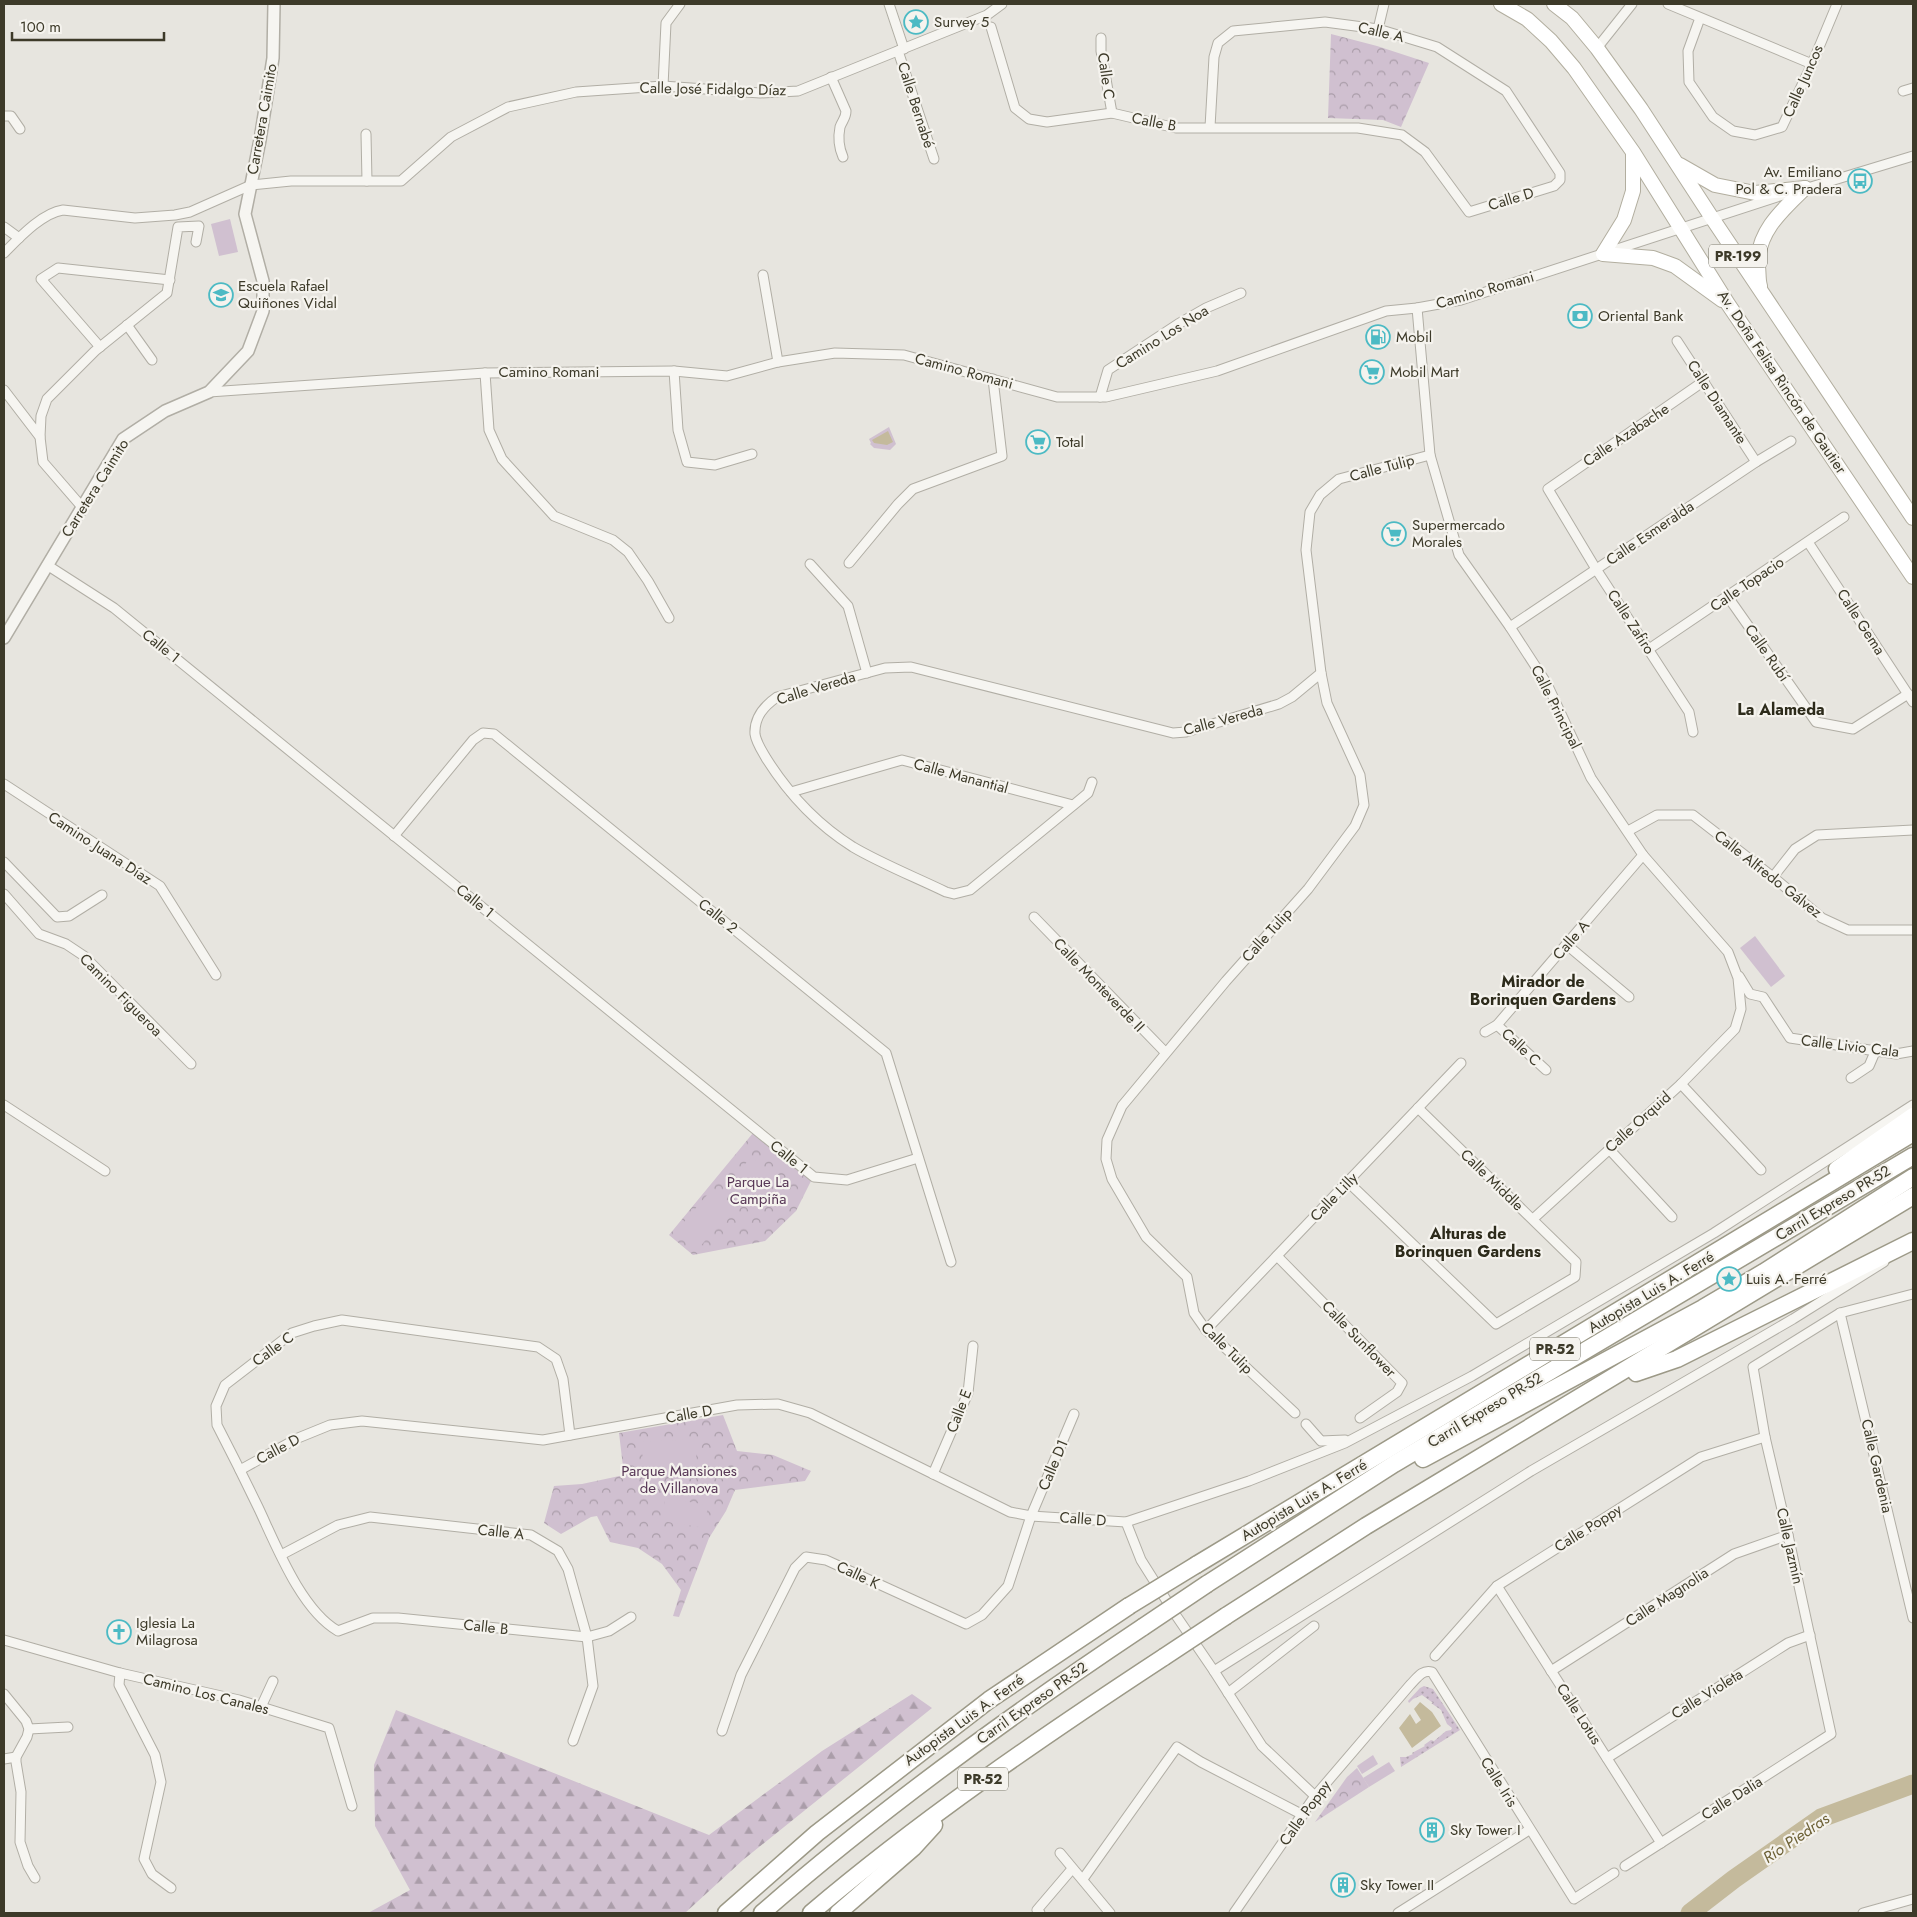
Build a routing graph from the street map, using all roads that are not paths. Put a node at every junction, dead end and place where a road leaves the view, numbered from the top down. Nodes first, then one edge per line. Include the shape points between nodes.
1 (274, 4) edge
2 (680, 4) edge
3 (889, 4) edge
4 (1002, 4) edge
5 (1384, 4) edge
6 (1502, 4) edge
7 (1554, 4) edge
8 (1632, 4) edge
9 (1668, 4) edge
10 (1837, 4) edge
11 (1700, 18) junction
12 (991, 27) dead end
13 (1378, 29) junction
14 (1102, 38) dead end
15 (1598, 48) junction
16 (901, 50) junction
17 (1812, 64) junction
18 (831, 78) junction
19 (663, 86) junction
20 (1913, 88) edge
21 (1904, 91) dead end
22 (1112, 113) junction
23 (4, 116) edge
24 (1210, 127) junction
25 (20, 129) dead end
26 (366, 134) dead end
27 (1633, 152) junction
28 (1913, 156) edge
29 (843, 157) dead end
30 (934, 160) dead end
31 (1679, 165) junction
32 (367, 181) junction
33 (251, 185) junction
34 (1554, 186) joint
35 (1805, 188) junction
36 (1469, 212) joint
37 (1712, 218) junction
38 (1688, 226) junction
39 (4, 227) edge
40 (19, 238) junction
41 (196, 242) dead end
42 (4, 253) edge
43 (1602, 254) junction
44 (763, 275) dead end
45 (170, 280) junction
46 (1241, 293) dead end
47 (1765, 296) junction
48 (1728, 304) junction
49 (1417, 308) junction
50 (127, 325) junction
51 (1677, 341) dead end
52 (100, 347) junction
53 (152, 360) dead end
54 (778, 362) junction
55 (674, 371) junction
56 (484, 372) junction
57 (993, 380) junction
58 (1704, 381) junction
59 (4, 390) edge
60 (209, 392) junction
61 (1100, 397) junction
62 (40, 436) junction
63 (1791, 441) dead end
64 (752, 454) dead end
65 (1430, 455) junction
66 (1756, 462) junction
67 (1548, 488) joint
68 (82, 507) junction
69 (1844, 517) dead end
70 (1913, 518) edge
71 (1808, 542) junction
72 (849, 563) dead end
73 (810, 564) dead end
74 (47, 566) junction
75 (1596, 569) junction
76 (1913, 577) edge
77 (1728, 597) junction
78 (669, 618) dead end
79 (1510, 627) junction
80 (4, 638) edge
81 (1649, 649) junction
82 (866, 673) junction
83 (1321, 674) junction
84 (1911, 698) edge
85 (1693, 732) dead end
86 (1092, 782) dead end
87 (4, 784) edge
88 (790, 792) junction
89 (1073, 806) junction
90 (1913, 830) edge
91 (1628, 831) junction
92 (394, 836) junction
93 (1643, 854) junction
94 (4, 862) edge
95 (1773, 877) junction
96 (4, 894) edge
97 (102, 895) dead end
98 (1034, 917) dead end
99 (1913, 930) edge
100 (1567, 944) junction
101 (1734, 967) junction
102 (216, 974) dead end
103 (1630, 997) dead end
104 (1738, 1021) joint
105 (1497, 1024) junction
106 (1485, 1032) dead end
107 (1913, 1051) edge
108 (1165, 1052) junction
109 (1875, 1052) junction
110 (1461, 1063) dead end
111 (190, 1064) dead end
112 (1546, 1070) dead end
113 (1851, 1078) dead end
114 (1681, 1084) junction
115 (4, 1105) edge
116 (1913, 1105) edge
117 (1418, 1108) junction
118 (1913, 1116) edge
119 (1913, 1133) edge
120 (1609, 1149) junction
121 (1913, 1156) edge
122 (918, 1158) junction
123 (1761, 1170) dead end
124 (105, 1172) dead end
125 (1913, 1177) edge
126 (1348, 1182) junction
127 (1913, 1196) edge
128 (1783, 1212) junction
129 (1672, 1217) dead end
130 (1533, 1219) junction
131 (1913, 1241) edge
132 (1897, 1249) junction
133 (1277, 1256) junction
134 (950, 1262) dead end
135 (1913, 1294) edge
136 (1840, 1313) junction
137 (1206, 1330) junction
138 (973, 1346) dead end
139 (1601, 1386) junction
140 (1295, 1413) dead end
141 (1074, 1414) dead end
142 (1360, 1418) dead end
143 (1306, 1424) dead end
144 (570, 1435) junction
145 (1765, 1437) junction
146 (1353, 1439) junction
147 (240, 1470) junction
148 (933, 1474) junction
149 (1317, 1514) junction
150 (1031, 1516) junction
151 (1126, 1522) junction
152 (1788, 1535) junction
153 (281, 1555) junction
154 (1497, 1586) junction
155 (631, 1617) dead end
156 (1913, 1618) edge
157 (1314, 1626) dead end
158 (338, 1631) joint
159 (1810, 1635) junction
160 (587, 1637) junction
161 (4, 1640) edge
162 (1435, 1656) dead end
163 (1214, 1670) junction
164 (1551, 1670) junction
165 (1422, 1672) joint
166 (120, 1673) junction
167 (273, 1681) dead end
168 (1228, 1693) junction
169 (4, 1694) edge
170 (261, 1706) junction
171 (1829, 1724) joint
172 (68, 1727) dead end
173 (29, 1729) junction
174 (722, 1730) dead end
175 (573, 1741) dead end
176 (16, 1757) junction
177 (1607, 1758) junction
178 (4, 1759) edge
179 (963, 1793) junction
180 (1315, 1796) junction
181 (352, 1806) dead end
182 (1303, 1815) junction
183 (1529, 1830) junction
184 (1661, 1843) junction
185 (1060, 1853) dead end
186 (1624, 1866) dead end
187 (1072, 1869) junction
188 (1614, 1873) dead end
189 (34, 1878) dead end
190 (1083, 1879) junction
191 (171, 1888) dead end
192 (1913, 1899) edge
193 (726, 1913) edge
194 (762, 1913) edge
195 (811, 1913) edge
196 (838, 1913) edge
197 (1040, 1913) edge
198 (1110, 1913) edge
199 (1234, 1913) edge
200 (1398, 1913) edge
201 (1864, 1913) edge

1 - 33 street, Carretera Caimito via 273,58
2 - 19 street via 666,23
3 - 16 street, Calle Bernabé
4 - 16 street, Calle José Fidalgo Díaz via 987,14
5 - 13 street
6 - 27 main road, Av. Doña Felisa Rincón de Gautier / PR-199 via 1527,19 1574,68
7 - 15 main road, PR-199 via 1572,18
8 - 15 street
9 - 11 street
10 - 17 street, Calle Juncos
11 - 17 street
11 - 17 street, Calle Juncos via 1688,51 1689,82 1713,117 1733,130 1755,135 1782,128
12 - 22 street, Calle B via 1015,108 1030,119 1047,122
13 - 24 street, Calle A via 1326,22 1233,31 1218,43 1214,57
13 - 34 street, Calle A via 1437,47 1506,91 1560,173 1560,180
14 - 22 street, Calle C via 1101,51
15 - 31 main road, PR-199
16 - 18 street, Calle José Fidalgo Díaz
16 - 30 street, Calle Bernabé
18 - 19 street, Calle José Fidalgo Díaz via 798,90 760,93
18 - 29 street via 846,111 839,139
19 - 32 street, Calle José Fidalgo Díaz via 576,92 508,106 451,138 401,181
20 - 21 street
22 - 24 street, Calle B via 1176,128
23 - 25 street via 11,116
24 - 36 street, Calle B via 1358,128 1402,135 1425,152
26 - 32 street
27 - 38 main road, Av. Doña Felisa Rincón de Gautier / PR-199
27 - 43 main road via 1633,191 1624,220
28 - 35 street, Camino Romani
31 - 35 main road via 1715,185 1739,190
31 - 37 main road, PR-199
32 - 33 street, Calle José Fidalgo Díaz via 291,181
33 - 40 street, Calle José Fidalgo Díaz via 190,212 175,215 135,218 63,210 53,212
33 - 60 street, Carretera Caimito via 245,214 263,281 262,311 248,352
34 - 36 street, Calle D
35 - 37 street, Camino Romani
35 - 47 main road via 1779,213 1762,239 1757,253 1759,283
37 - 38 street, Camino Romani
37 - 47 main road, PR-199
38 - 43 street, Camino Romani
38 - 48 main road, Av. Doña Felisa Rincón de Gautier / PR-199
39 - 40 street
40 - 42 street, Calle José Fidalgo Díaz
41 - 45 street via 199,226 178,227
43 - 48 main road via 1653,258 1676,266
43 - 49 street, Camino Romani via 1461,300
44 - 54 street
45 - 50 street via 167,293
45 - 52 street via 58,268 41,279
46 - 61 street, Camino Los Noa via 1178,324 1108,370
47 - 70 main road, PR-199
48 - 76 main road, Av. Doña Felisa Rincón de Gautier / PR-199
49 - 61 street, Camino Romani via 1386,311 1217,371
49 - 65 street, Calle Principal
50 - 52 street
50 - 53 street
51 - 58 street, Calle Diamante
52 - 62 street via 46,399
54 - 55 street, Camino Romani via 727,376
54 - 57 street, Camino Romani via 835,352 904,355
55 - 56 street, Camino Romani
55 - 64 street via 678,430 687,462 714,465
56 - 60 street, Camino Romani
56 - 78 street via 490,430 502,459 554,516 613,540 628,552
57 - 61 street, Camino Romani via 1057,397
57 - 72 street via 1002,456 913,489
58 - 66 street, Calle Diamante
58 - 67 street, Calle Azabache
59 - 62 street
60 - 68 street, Carretera Caimito via 165,411 123,439
62 - 68 street via 43,462
63 - 66 street, Calle Esmeralda
65 - 79 street, Calle Principal via 1459,555
65 - 83 street, Calle Tulip via 1339,480 1320,494 1310,512 1306,550
66 - 75 street, Calle Esmeralda
67 - 75 street, Calle Zafiro
68 - 74 street, Carretera Caimito
69 - 71 street, Calle Topacio
71 - 77 street, Calle Topacio
71 - 84 street, Calle Gema
73 - 82 street via 848,606
74 - 80 street, Carretera Caimito
74 - 92 street, Calle 1 via 114,608
75 - 79 street, Calle Esmeralda
75 - 81 street, Calle Zafiro
77 - 81 street, Calle Topacio
77 - 84 street, Calle Rubí via 1816,722 1852,729
79 - 91 street, Calle Principal via 1547,684 1591,778
81 - 85 street, Calle Zafiro via 1689,712
82 - 83 street, Calle Vereda via 911,667 1173,733 1279,704
82 - 88 street, Calle Vereda via 777,697 760,712 755,734 760,748
83 - 108 street, Calle Tulip via 1327,703 1360,776 1364,805 1355,826 1308,889
86 - 89 street, Calle Vereda via 1088,793
87 - 102 street, Camino Juana Díaz via 160,886
88 - 89 street, Calle Manantial via 902,760
88 - 89 street, Calle Vereda via 813,816 853,846 954,894 970,890
90 - 95 street via 1817,835 1795,849
91 - 93 street, Calle Principal
91 - 95 street, Calle Alfredo Gálvez via 1657,815 1693,815
92 - 122 street, Calle 1 via 814,1177 847,1180
92 - 122 street, Calle 2 via 473,740 483,733 494,734 886,1053
93 - 100 street, Calle A
93 - 101 street, Calle Principal via 1728,952
94 - 97 street via 57,917 69,916
95 - 99 street, Calle Alfredo Gálvez via 1822,918 1848,930
96 - 111 street, Camino Figueroa via 39,934 66,944 84,956
98 - 108 street, Calle Monteverde II
100 - 103 street
100 - 105 street, Calle A
101 - 104 street, Calle Principal via 1741,1009
101 - 109 street, Calle Livio Cala via 1750,994 1763,996 1790,1038
104 - 114 street, Calle Orquid via 1735,1029
105 - 106 street, Calle A
105 - 112 street, Calle C
107 - 109 street, Calle Livio Cala via 1896,1054
108 - 137 street, Calle Tulip via 1122,1106 1107,1140 1106,1159 1112,1179 1146,1237 1187,1277 1194,1313
109 - 113 street via 1869,1066
110 - 117 street, Calle Lilly
114 - 120 street, Calle Orquid
114 - 123 street
115 - 124 street
116 - 146 street via 1714,1233 1472,1376
117 - 126 street, Calle Lilly
117 - 130 street, Calle Middle
118 - 128 highway via 1855,1155
119 - 128 highway, Autopista Luis A. Ferré / PR-52
120 - 129 street
120 - 130 street, Calle Orquid
121 - 149 highway, Carril Expreso PR-52 via 1493,1404
122 - 134 street, Calle 2
125 - 149 highway, Carril Expreso PR-52 via 1703,1308
126 - 130 street, Calle Middle via 1496,1324 1575,1277 1576,1262
126 - 133 street, Calle Lilly
127 - 139 highway, PR-52
128 - 193 highway, Autopista Luis A. Ferré / PR-52, bridge via 1129,1606 988,1700 825,1827
131 - 132 highway
132 - 139 highway via 1677,1359
132 - 163 street via 1872,1271 1531,1472
133 - 137 street, Calle Lilly
133 - 142 street, Calle Sunflower via 1402,1383 1397,1392
135 - 136 street
136 - 145 street, Calle Jazmín via 1753,1367
136 - 156 street, Calle Gardenia
137 - 140 street, Calle Tulip
138 - 148 street, Calle E via 968,1393
139 - 179 highway, PR-52, bridge via 1366,1526 1069,1719
141 - 150 street, Calle D1
143 - 146 street via 1321,1441
144 - 147 street, Calle D via 543,1440 362,1420 330,1425 298,1438
144 - 147 street, Calle C via 556,1359 538,1347 342,1320 292,1332 225,1385 216,1406 217,1425
144 - 148 street, Calle D via 737,1405 778,1404 810,1413
145 - 152 street, Calle Jazmín
145 - 154 street, Calle Poppy via 1701,1458
146 - 151 street via 1248,1481
147 - 153 street, Calle C
148 - 150 street, Calle D via 1010,1512
149 - 194 highway, Carril Expreso PR-52, bridge via 1005,1720 926,1779
150 - 151 street, Calle D
150 - 174 street, Calle K via 1008,1586 982,1615 966,1624 826,1560 806,1557 795,1568 741,1675
151 - 163 street via 1141,1560
152 - 159 street, Calle Jazmín
152 - 164 street, Calle Magnolia via 1734,1554
153 - 158 street, Calle C via 301,1593 326,1624
153 - 160 street, Calle A via 338,1525 370,1518 531,1535 558,1551 568,1569
154 - 162 street, Calle Poppy
154 - 164 street, Calle Lotus
155 - 160 street, Calle B via 609,1632
157 - 168 street
158 - 160 street, Calle B via 373,1618 398,1618
159 - 171 street, Calle Jazmín
159 - 177 street, Calle Violeta via 1788,1642
160 - 175 street, Calle A via 593,1686
161 - 166 street, Camino Los Canales
163 - 168 street
164 - 177 street, Calle Lotus
165 - 180 street, Calle Poppy
165 - 183 street, Calle Iris via 1432,1672
166 - 170 street, Camino Los Canales
166 - 191 street via 119,1685 155,1755 160,1782 144,1859 152,1874
167 - 170 street
168 - 180 street via 1262,1746
169 - 173 street
170 - 181 street, Camino Los Canales via 329,1728
171 - 184 street, Calle Dalia via 1831,1734
172 - 173 street
173 - 176 street
176 - 178 street
176 - 189 street via 21,1792 20,1842
177 - 184 street, Calle Lotus
179 - 195 highway, PR-52
179 - 196 highway via 913,1848
180 - 182 street, Calle Poppy
182 - 190 street via 1177,1747
182 - 199 street, Calle Poppy
183 - 188 street, Calle Iris via 1574,1899
183 - 200 street
184 - 186 street, Calle Dalia
185 - 187 street
187 - 190 street
187 - 197 street via 1037,1910
190 - 198 street
192 - 201 street

